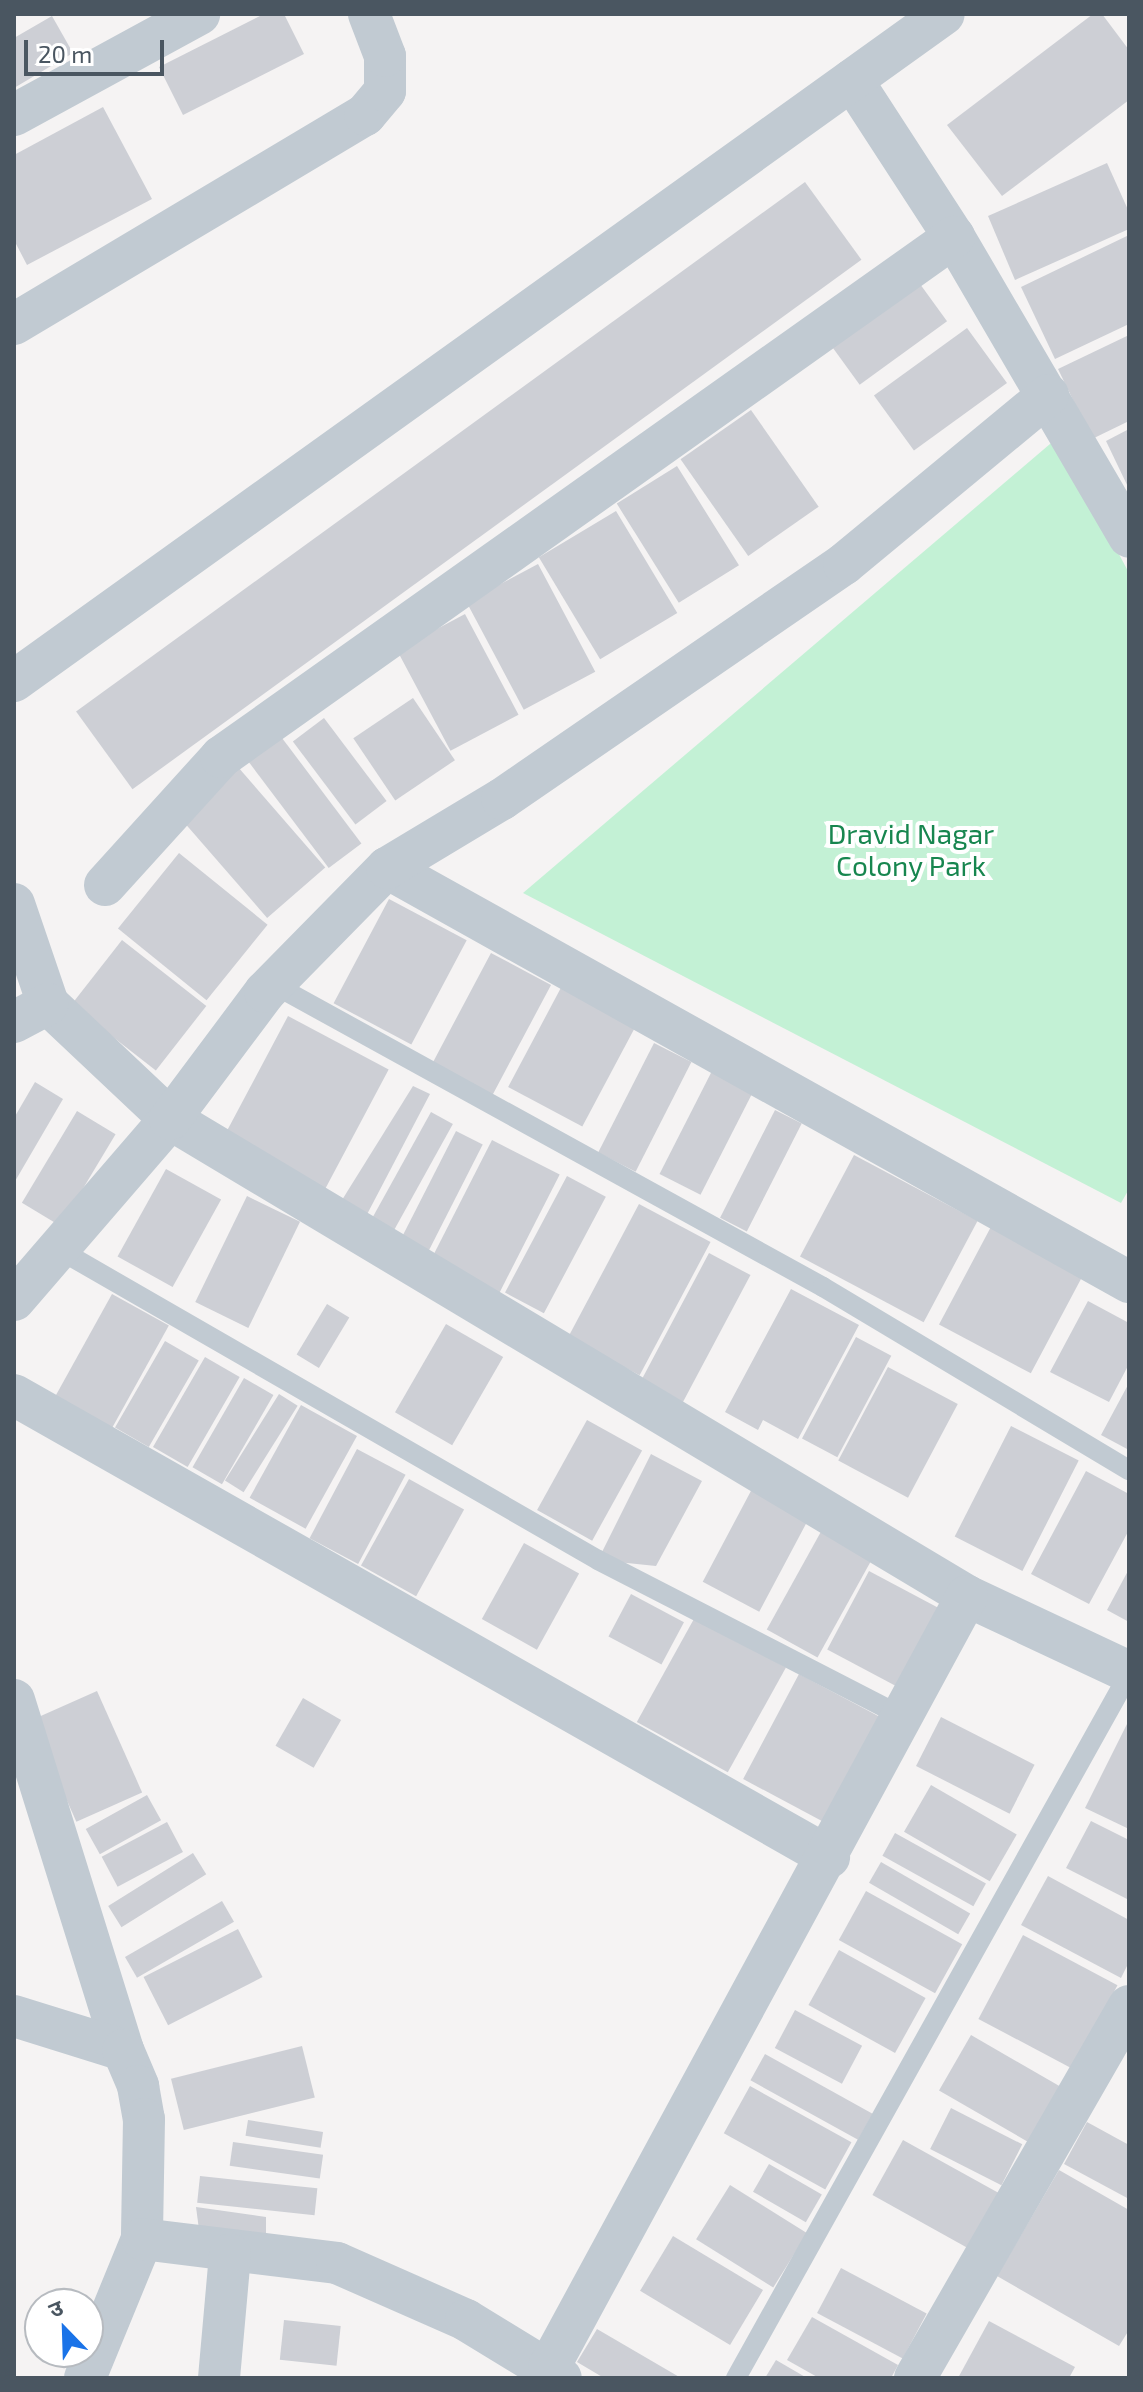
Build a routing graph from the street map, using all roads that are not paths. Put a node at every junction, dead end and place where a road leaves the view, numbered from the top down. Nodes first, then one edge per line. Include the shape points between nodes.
1 (199, 14) edge
2 (369, 14) edge
3 (944, 14) edge
4 (852, 80) junction
5 (14, 115) edge
6 (954, 237) junction
7 (14, 324) edge
8 (1048, 395) junction
9 (1129, 537) edge
10 (14, 681) edge
11 (387, 868) junction
12 (105, 885) dead end
13 (14, 904) edge
14 (273, 984) junction
15 (31, 1013) edge
16 (170, 1119) junction
17 (58, 1249) junction
18 (1129, 1282) edge
19 (14, 1300) edge
20 (14, 1395) edge
21 (1129, 1470) edge
22 (967, 1596) junction
23 (1129, 1673) edge
24 (14, 1700) edge
25 (903, 1717) junction
26 (829, 1857) junction
27 (1129, 2006) edge
28 (16, 2023) edge
29 (123, 2050) junction
30 (142, 2239) junction
31 (230, 2254) junction
32 (555, 2372) edge
33 (85, 2378) edge
34 (219, 2378) edge
35 (736, 2378) edge
36 (915, 2378) edge

1 - 5 street
2 - 7 street via 385,56 385,91 365,115
3 - 4 street
4 - 6 street
4 - 10 street
6 - 8 street
6 - 12 street via 221,757
8 - 9 street
8 - 11 street via 844,564 502,799
11 - 14 street
11 - 18 street
13 - 15 street
14 - 16 street
14 - 21 lane via 823,1287
15 - 16 street
16 - 17 street
16 - 22 street
17 - 19 street
17 - 25 lane via 598,1560
20 - 26 street
22 - 23 street
22 - 25 street
23 - 35 lane
24 - 29 street
25 - 26 street
26 - 32 street
27 - 36 street
28 - 29 street
29 - 30 street via 144,2119
30 - 31 street
30 - 33 street
31 - 32 street via 337,2263 466,2320
31 - 34 street

